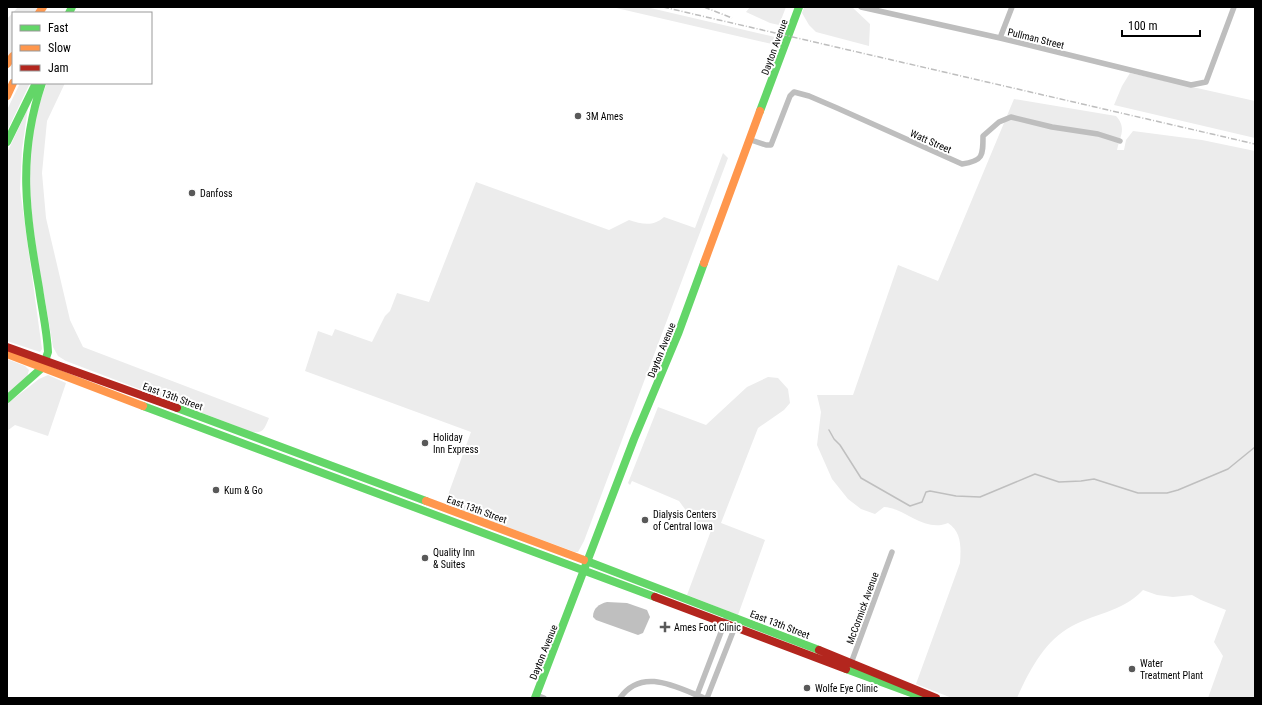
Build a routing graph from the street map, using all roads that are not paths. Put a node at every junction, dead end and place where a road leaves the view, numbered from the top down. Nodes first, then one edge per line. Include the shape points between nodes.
1 (799, 7) edge
2 (861, 7) edge
3 (1012, 7) edge
4 (1234, 7) edge
5 (1000, 38) junction
6 (13, 84) edge
7 (35, 84) edge
8 (42, 84) edge
9 (7, 96) edge
10 (751, 140) junction
11 (1120, 141) dead end
12 (7, 142) edge
13 (7, 347) edge
14 (7, 354) edge
15 (45, 364) junction
16 (7, 399) edge
17 (892, 552) dead end
18 (588, 561) junction
19 (585, 570) junction
20 (728, 614) junction
21 (738, 618) junction
22 (724, 623) junction
23 (735, 627) junction
24 (850, 666) junction
25 (697, 695) junction
26 (538, 697) edge
27 (620, 698) edge
28 (704, 698) edge
29 (707, 698) edge
30 (925, 698) edge
31 (936, 698) edge

1 - 10 main road, Dayton Avenue
2 - 5 street, Pullman Street
3 - 5 street
4 - 5 street, Pullman Street via 1206,82 1191,85
6 - 9 main road
7 - 12 main road
8 - 15 main road via 31,116 26,150 25,187 48,342
10 - 11 street, Watt Street via 771,145 790,96 794,92 837,108 962,164 980,158 984,136 999,122 1011,117 1098,134
10 - 18 main road, Dayton Avenue
13 - 15 main road, East 13th Street
14 - 15 main road, East 13th Street
15 - 16 main road
15 - 18 main road, East 13th Street
15 - 19 main road, East 13th Street via 262,451
17 - 24 street, McCormick Avenue
18 - 19 main road, Dayton Avenue
18 - 20 main road, East 13th Street
19 - 22 main road, East 13th Street
19 - 26 main road, Dayton Avenue
20 - 21 main road, East 13th Street
20 - 22 street
21 - 23 street
21 - 24 main road, East 13th Street
22 - 23 main road, East 13th Street
22 - 25 street
23 - 24 main road, East 13th Street
23 - 29 street
24 - 30 main road, East 13th Street
24 - 31 main road, East 13th Street
25 - 27 street via 662,682 646,681 629,688
25 - 28 street

